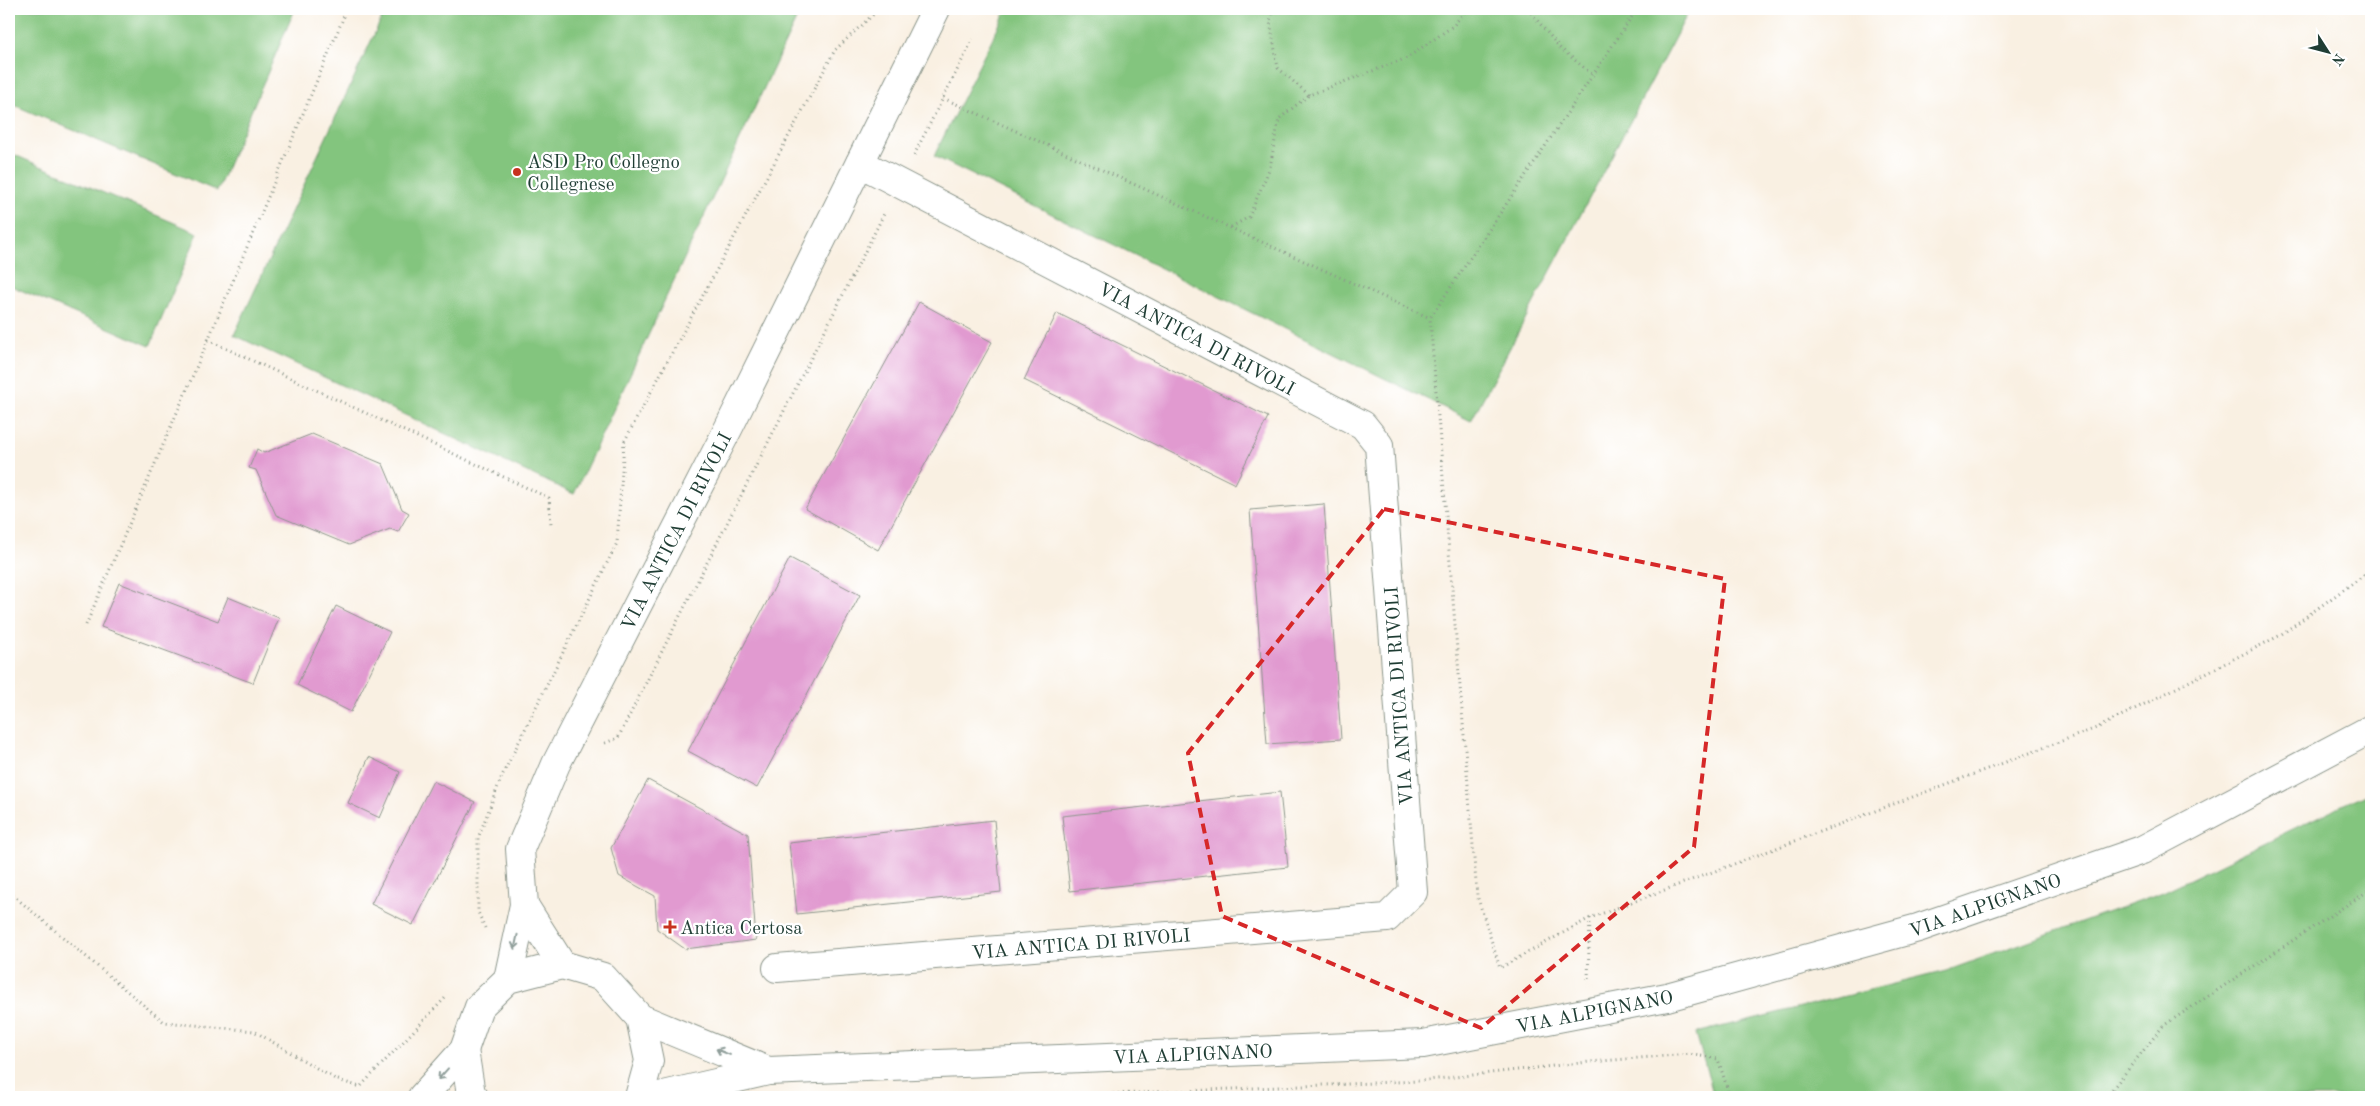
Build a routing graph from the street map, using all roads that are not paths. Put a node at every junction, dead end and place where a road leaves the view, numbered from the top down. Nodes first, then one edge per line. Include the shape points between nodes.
1 (936, 9) edge
2 (860, 163) junction
3 (2371, 730) edge
4 (524, 905) junction
5 (562, 965) junction
6 (777, 968) dead end
7 (508, 978) junction
8 (640, 1018) junction
9 (464, 1050) junction
10 (768, 1071) junction
11 (422, 1097) edge
12 (474, 1097) edge
13 (639, 1097) edge
14 (656, 1097) edge

1 - 2 street, VIA ANTICA DI RIVOLI
2 - 4 street, VIA ANTICA DI RIVOLI via 556,764 520,849
2 - 6 street, VIA ANTICA DI RIVOLI via 1363,425 1379,445 1413,892 1387,918
3 - 10 street, VIA ALPIGNANO via 2142,850 1918,928 1667,997 1423,1044
4 - 5 street
4 -> 7 street
5 - 7 street
5 - 8 street via 603,977
7 - 9 street via 479,1007
10 -> 8 street
8 - 13 street via 649,1061
9 -> 11 street
9 - 12 street
10 - 14 street

